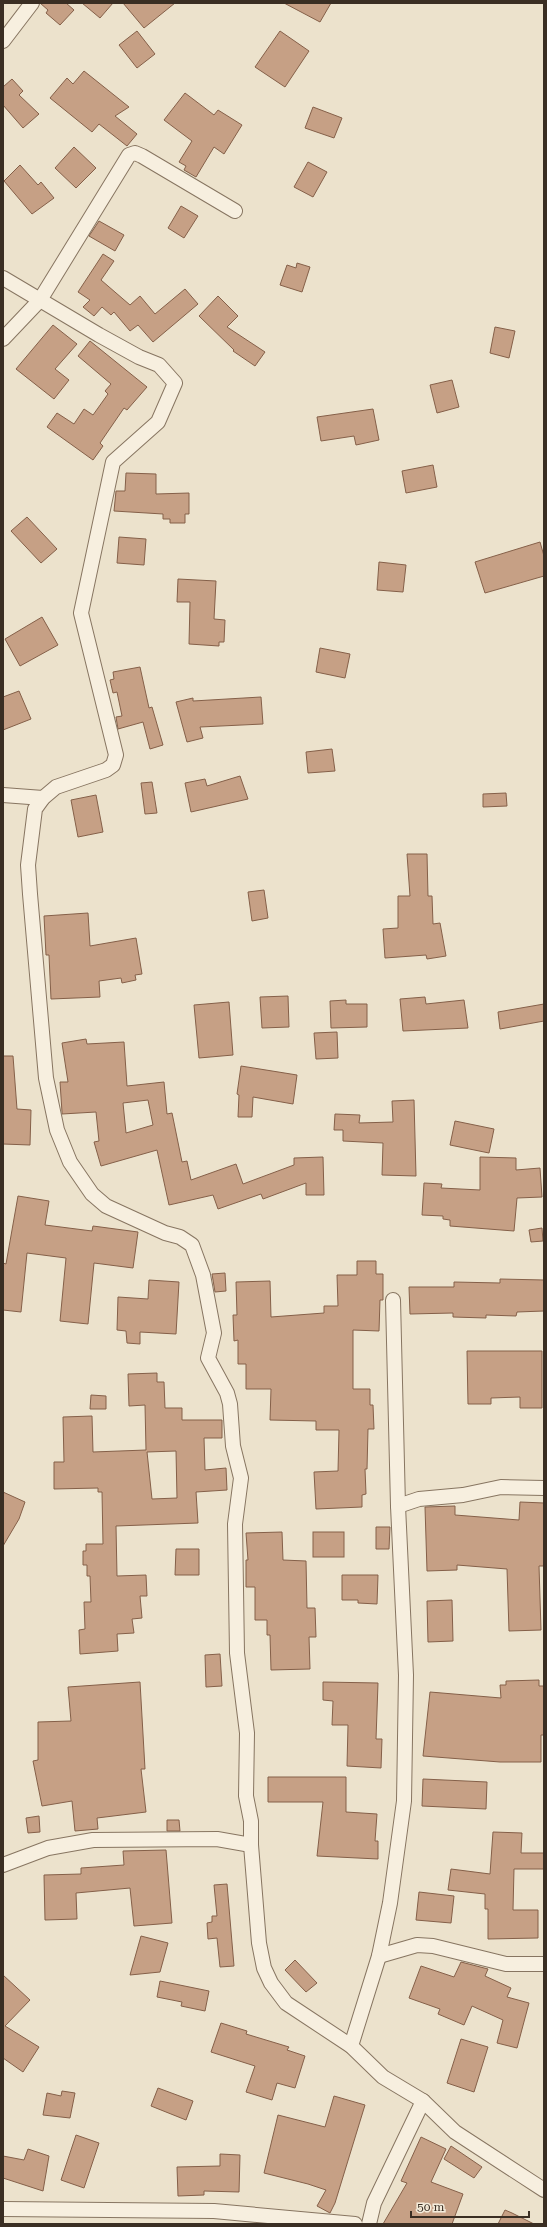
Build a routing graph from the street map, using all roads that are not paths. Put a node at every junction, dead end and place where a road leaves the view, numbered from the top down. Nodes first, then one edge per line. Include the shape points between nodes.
1 (32, 3) edge
2 (3, 41) edge
3 (235, 211) dead end
4 (3, 278) edge
5 (40, 300) junction
6 (3, 339) edge
7 (3, 794) edge
8 (43, 798) junction
9 (393, 1300) dead end
10 (544, 1488) edge
11 (398, 1506) junction
12 (251, 1844) junction
13 (3, 1865) edge
14 (379, 1956) junction
15 (544, 1964) edge
16 (351, 2046) junction
17 (423, 2101) junction
18 (544, 2190) edge
19 (3, 2209) edge
20 (356, 2224) edge
21 (369, 2224) edge

1 - 2 street
3 - 5 street via 148,159 135,153 129,155
4 - 5 street
5 - 6 street
5 - 8 street via 138,357 159,365 175,383 158,422 113,462 81,613 116,755 112,766 106,770 56,787
7 - 8 street
8 - 12 street via 35,809 29,872 46,1078 57,1130 70,1162 92,1194 106,1206 164,1233 180,1237 192,1245 203,1275 214,1333 208,1358 230,1404 233,1446 241,1478 235,1524 237,1653 247,1733 245,1783 251,1821
9 - 11 street
10 - 11 street via 501,1487 464,1495 419,1499
11 - 14 street via 406,1675 404,1801 390,1903
12 - 13 street via 217,1839 92,1840 48,1848
12 - 16 street via 259,1943 264,1968 271,1983 286,2002
14 - 15 street via 417,1945 433,1946 506,1964
14 - 16 street
16 - 17 street via 383,2077
17 - 18 street via 455,2132
17 - 21 street via 374,2204
19 - 20 street via 214,2211

